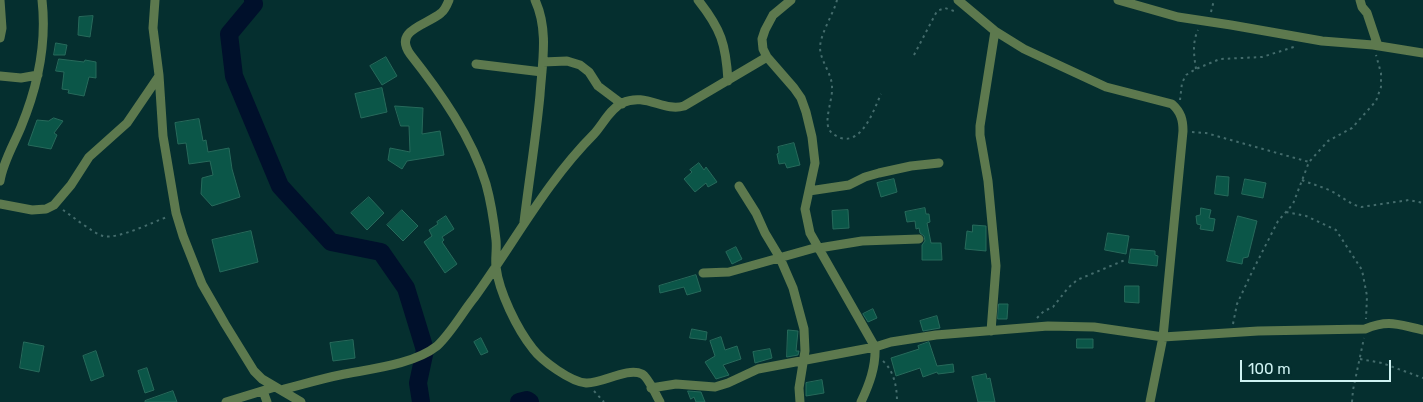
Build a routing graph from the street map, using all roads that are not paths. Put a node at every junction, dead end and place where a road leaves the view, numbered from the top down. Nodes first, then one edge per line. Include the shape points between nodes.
1 (0, 0) edge
2 (42, 0) edge
3 (155, 0) edge
4 (449, 0) edge
5 (534, 0) edge
6 (698, 0) edge
7 (791, 0) edge
8 (958, 0) edge
9 (1118, 0) edge
10 (1360, 0) edge
11 (995, 31) junction
12 (0, 38) edge
13 (1376, 46) junction
14 (1423, 53) edge
15 (766, 57) junction
16 (476, 64) dead end
17 (543, 67) junction
18 (38, 75) junction
19 (0, 76) edge
20 (160, 76) junction
21 (728, 81) junction
22 (622, 104) junction
23 (939, 163) dead end
24 (0, 181) edge
25 (739, 186) dead end
26 (809, 191) junction
27 (0, 204) edge
28 (524, 224) junction
29 (919, 239) dead end
30 (818, 247) junction
31 (780, 258) junction
32 (496, 268) junction
33 (703, 273) dead end
34 (991, 330) junction
35 (1423, 330) edge
36 (1163, 337) junction
37 (875, 350) junction
38 (803, 362) junction
39 (651, 388) junction
40 (278, 389) junction
41 (263, 391) junction
42 (226, 402) edge
43 (267, 402) edge
44 (301, 402) edge
45 (660, 402) edge
46 (800, 402) edge
47 (861, 402) edge
48 (1150, 402) edge

1 - 12 street
2 - 18 street via 44,32
3 - 20 street via 153,28
4 - 32 street via 439,15 410,32 406,46 448,106 480,168 488,192 496,242
5 - 17 street via 543,30
6 - 21 street via 713,20 724,44
7 - 15 street via 773,15 765,30 762,39
8 - 11 street
9 - 13 street via 1178,17 1322,41
10 - 13 street
11 - 34 street via 980,135 989,188 996,266
11 - 36 street via 1024,49 1106,87 1166,102 1178,109 1183,131
13 - 14 street
15 - 21 street
15 - 26 street via 794,88 806,112 815,163
16 - 17 street
17 - 22 street via 567,61 580,65 598,86
17 - 28 street
18 - 19 street via 21,78
18 - 24 street
20 - 27 street via 126,123 89,157 54,205 32,210
20 - 40 street via 163,136 176,213 191,258 215,307 254,371
21 - 22 street via 679,108 636,99
22 - 28 street via 569,160
23 - 26 street via 895,169 849,185
25 - 31 street
26 - 30 street via 805,209 810,233
28 - 32 street
29 - 30 street via 862,241
30 - 31 street
30 - 37 street
31 - 33 street via 728,272
31 - 38 street via 793,288 804,329
32 - 39 street via 505,298 520,328 534,351 560,374 586,383 636,373 646,378
32 - 40 street via 436,346 412,359
34 - 36 street via 1094,327
34 - 37 street via 891,342
35 - 36 street via 1392,322 1365,329
36 - 48 street
37 - 38 street
37 - 47 street via 869,383
38 - 39 street via 758,370 715,387 676,384
38 - 46 street
39 - 45 street
40 - 41 street
40 - 44 street
41 - 42 street
41 - 43 street

